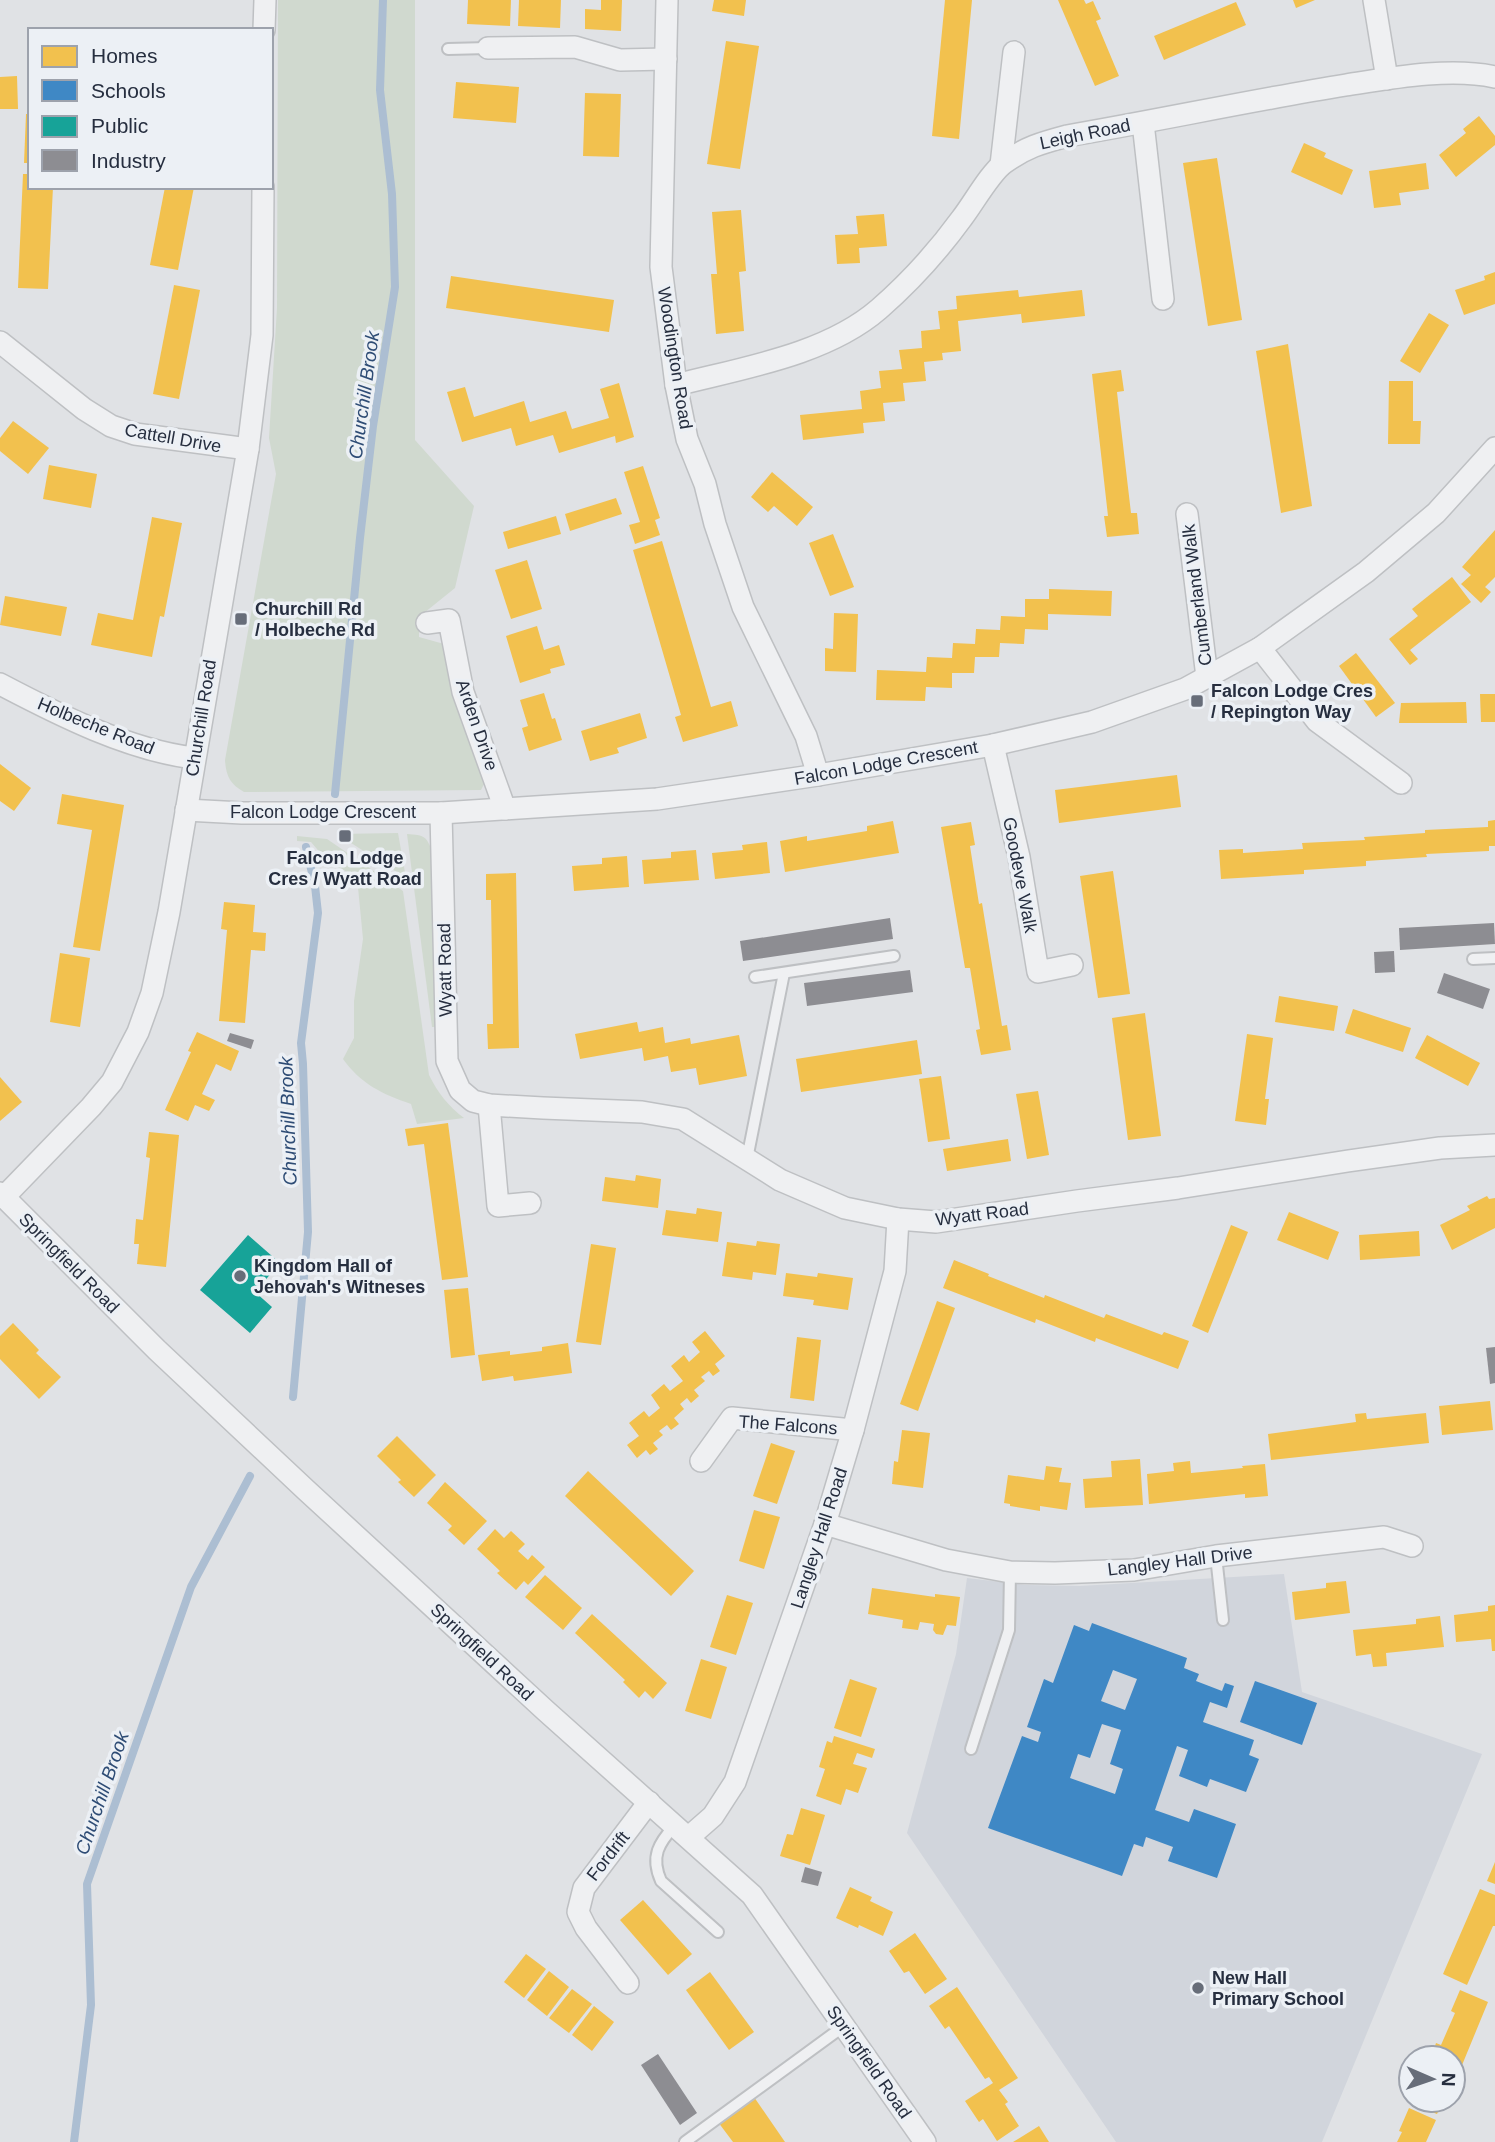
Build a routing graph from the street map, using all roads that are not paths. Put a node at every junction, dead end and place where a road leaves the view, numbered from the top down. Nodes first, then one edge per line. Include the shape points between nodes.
1 (265, 0) edge
2 (667, 0) edge
3 (1374, 0) edge
4 (264, 28) edge
5 (488, 48) joint
6 (448, 49) dead end
7 (1014, 52) dead end
8 (666, 59) junction
9 (1495, 77) edge
10 (1387, 79) junction
11 (1143, 123) junction
12 (1001, 165) junction
13 (263, 189) edge
14 (1163, 299) dead end
15 (0, 342) edge
16 (676, 385) junction
17 (1495, 448) edge
18 (248, 449) junction
19 (1187, 514) dead end
20 (427, 623) dead end
21 (1260, 648) junction
22 (1207, 677) junction
23 (3, 691) edge
24 (993, 745) junction
25 (194, 758) junction
26 (818, 775) junction
27 (1401, 783) dead end
28 (505, 809) junction
29 (186, 810) junction
30 (441, 813) junction
31 (894, 956) dead end
32 (1495, 958) edge
33 (1473, 960) dead end
34 (1072, 965) dead end
35 (784, 973) junction
36 (755, 977) dead end
37 (489, 1105) junction
38 (1495, 1145) edge
39 (747, 1159) junction
40 (2, 1195) edge
41 (530, 1203) dead end
42 (898, 1219) junction
43 (853, 1430) junction
44 (701, 1461) dead end
45 (825, 1524) junction
46 (1412, 1546) dead end
47 (1216, 1556) junction
48 (1010, 1572) junction
49 (1223, 1620) dead end
50 (971, 1749) dead end
51 (649, 1802) junction
52 (682, 1831) junction
53 (718, 1932) dead end
54 (628, 1983) dead end
55 (844, 2026) junction
56 (685, 2142) edge
57 (925, 2142) edge

1 - 4 street
2 - 8 street, Woodington Road
3 - 10 street
5 - 6 lane
5 - 8 street via 575,47 620,60
7 - 12 street
8 - 16 street, Woodington Road via 661,267
9 - 10 street, Leigh Road via 1468,72
10 - 11 street, Leigh Road
11 - 12 street, Leigh Road via 1032,145
11 - 14 street
12 - 16 street, Leigh Road via 918,272 877,311 828,342
13 - 18 street, Churchill Road via 262,335
15 - 18 street, Cattell Drive via 111,426 135,434
16 - 26 street, Woodington Road via 687,439 743,607 806,736
17 - 21 street, Falcon Lodge Crescent via 1436,513 1366,572
18 - 25 street, Churchill Road
19 - 22 street, Cumberland Walk
20 - 28 street, Arden Drive via 449,620 463,692
21 - 22 street, Falcon Lodge Crescent
21 - 27 street via 1317,721
22 - 24 street, Falcon Lodge Crescent via 1092,722
23 - 25 street, Holbeche Road via 143,748
24 - 26 street, Falcon Lodge Crescent
24 - 34 street, Goodeve Walk via 1038,972
25 - 29 street, Churchill Road
26 - 28 street, Falcon Lodge Crescent via 657,799
28 - 30 street, Falcon Lodge Crescent
29 - 30 street, Falcon Lodge Crescent
29 - 40 street, Churchill Road via 152,993 121,1068
30 - 37 street, Wyatt Road via 447,1061 460,1090 473,1101
31 - 35 lane
32 - 33 lane
35 - 36 lane
35 - 39 lane
37 - 39 street, Wyatt Road via 642,1112 683,1119
37 - 41 street via 498,1206
38 - 42 street, Wyatt Road via 1440,1148 936,1222
39 - 42 street, Wyatt Road via 780,1180 845,1208
40 - 51 street, Springfield Road via 157,1350
42 - 43 street, Langley Hall Road via 895,1271
43 - 44 street, The Falcons via 732,1418
43 - 45 street, Langley Hall Road
45 - 48 street, Langley Hall Drive via 946,1560
45 - 52 street, Langley Hall Road via 735,1782 713,1816
46 - 47 street, Langley Hall Drive via 1384,1537
47 - 48 street, Langley Hall Drive via 1134,1570
47 - 49 lane
48 - 50 lane via 1009,1630
51 - 52 street, Springfield Road
51 - 54 street, Fordrift via 584,1888 578,1912
52 - 53 lane via 658,1847 659,1876
52 - 55 street, Springfield Road via 752,1895
55 - 56 lane
55 - 57 street, Springfield Road

